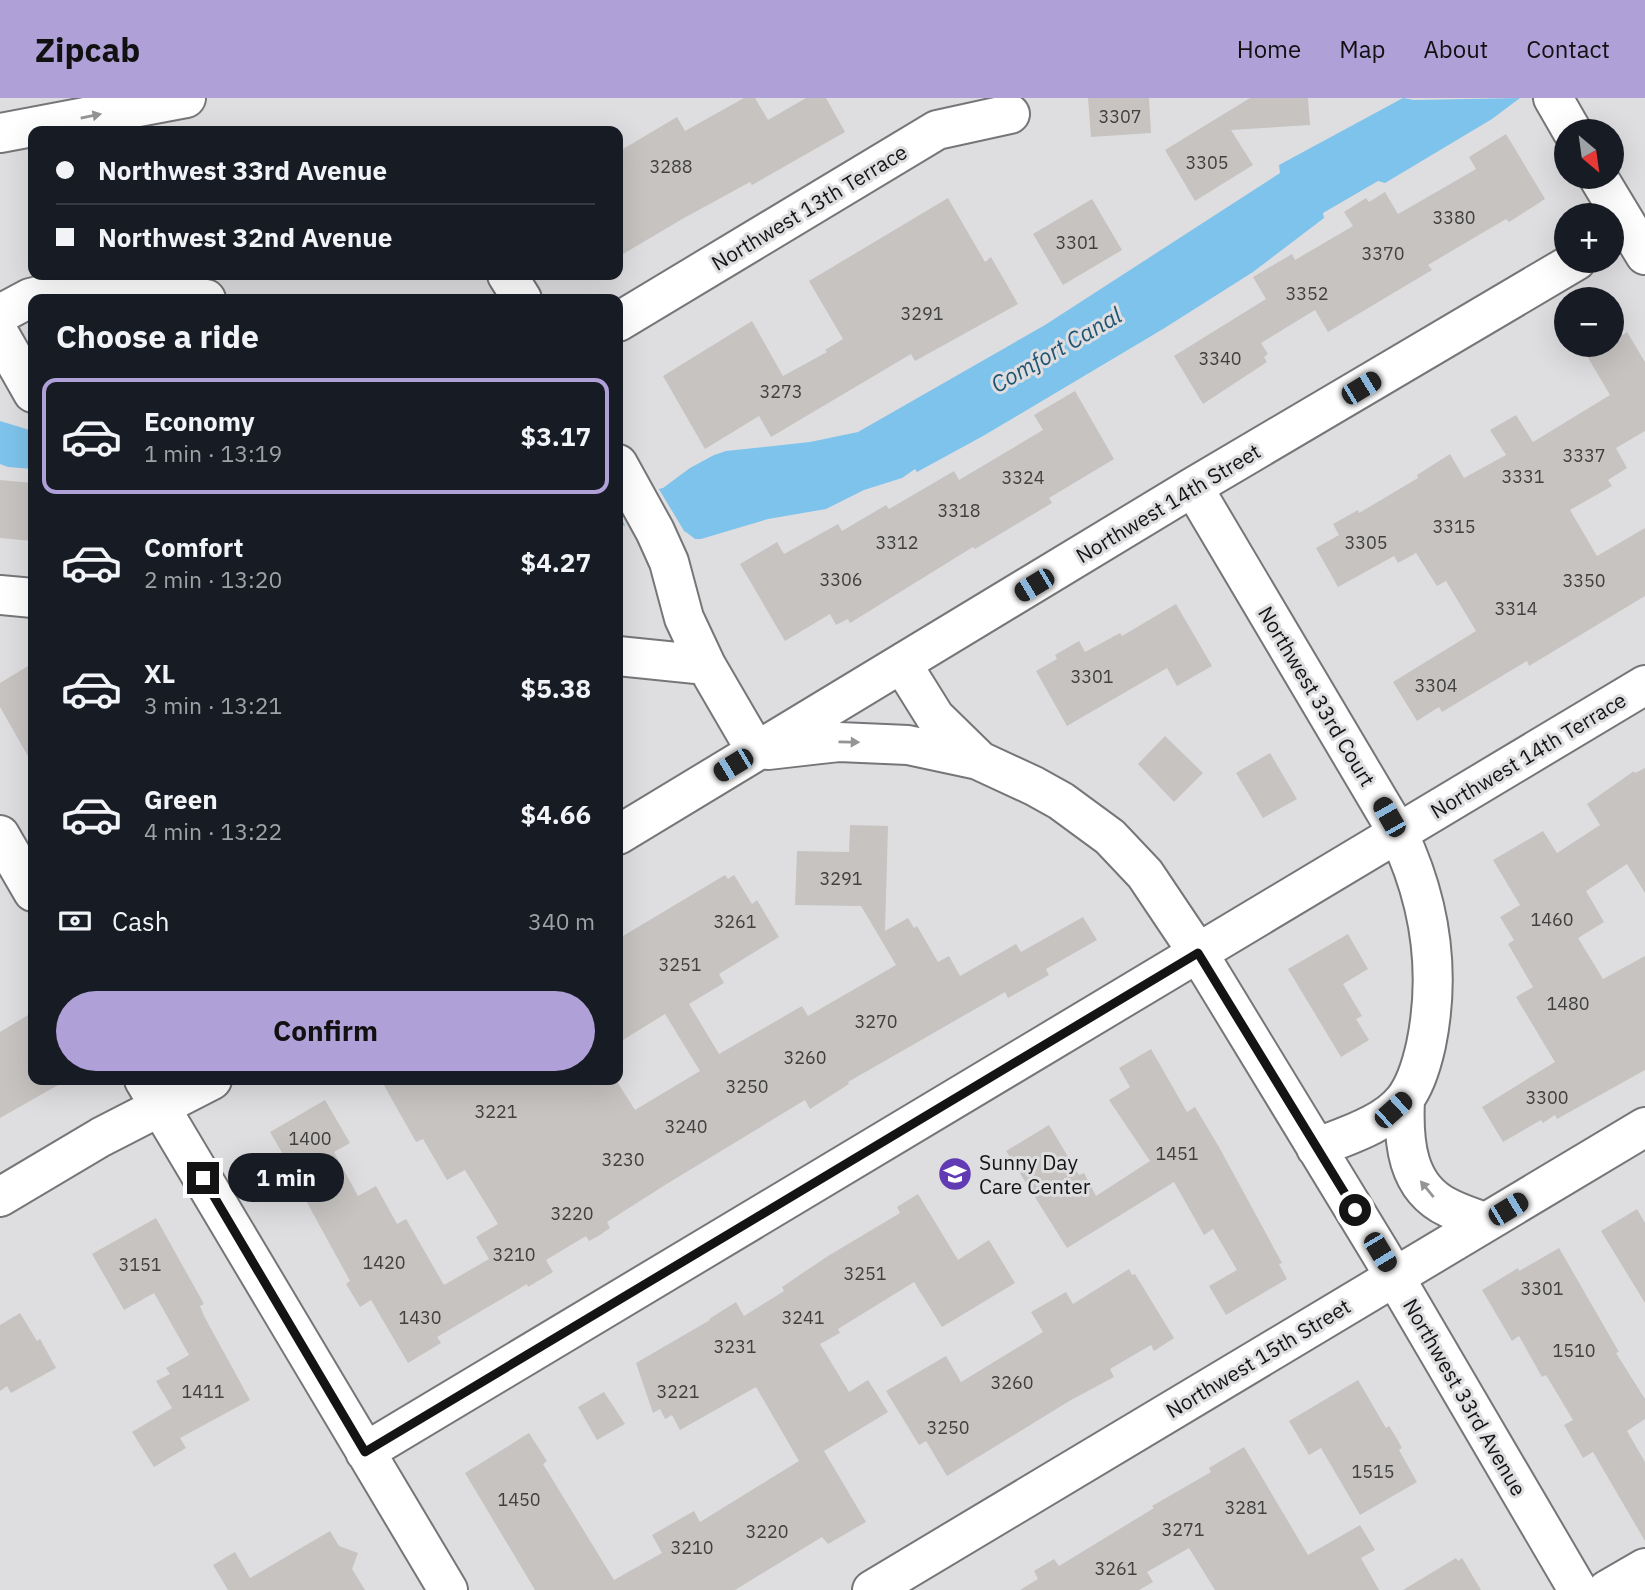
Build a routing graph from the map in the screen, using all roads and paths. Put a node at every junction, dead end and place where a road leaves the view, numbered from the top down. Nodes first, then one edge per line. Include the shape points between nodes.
1 (186, 98) edge
2 (1553, 98) edge
3 (1010, 114) dead end
4 (1565, 119) edge
5 (37, 126) edge
6 (28, 128) edge
7 (0, 133) edge
8 (1605, 189) edge
9 (1633, 238) edge
10 (1556, 273) edge
11 (46, 294) edge
12 (144, 294) edge
13 (28, 299) edge
14 (0, 314) edge
15 (623, 319) edge
16 (0, 335) edge
17 (28, 384) edge
18 (623, 475) edge
19 (1193, 487) junction
20 (0, 595) edge
21 (28, 598) edge
22 (623, 657) edge
23 (902, 664) junction
24 (706, 665) junction
25 (1645, 685) edge
26 (756, 751) junction
27 (980, 761) junction
28 (623, 832) edge
29 (1398, 833) junction
30 (0, 835) edge
31 (28, 883) edge
32 (1198, 953) junction
33 (189, 1085) edge
34 (152, 1093) edge
35 (1405, 1099) junction
36 (1645, 1127) edge
37 (1316, 1148) junction
38 (0, 1197) edge
39 (1485, 1222) junction
40 (1394, 1276) junction
41 (365, 1452) junction
42 (1645, 1568) edge
43 (448, 1590) edge
44 (872, 1590) edge
45 (1578, 1590) edge
46 (1607, 1590) edge

5 -> 1 main road
2 - 4 main road
3 - 15 main road, Northwest 13th Terrace via 937,130
7 -> 6 main road
8 - 9 main road
10 - 19 main road, Northwest 14th Street
11 - 12 main road via 70,288
13 - 14 main road
16 - 17 main road
18 - 24 main road via 669,562 684,618
19 - 23 main road, Northwest 14th Street
19 - 29 main road, Northwest 33rd Court
20 - 21 main road
22 - 24 main road
23 - 26 main road, Northwest 14th Street
23 - 27 main road via 934,717
24 - 26 main road
25 - 29 main road, Northwest 14th Terrace
26 -> 27 main road via 864,743 908,745
26 - 28 main road, Northwest 14th Street
27 - 32 main road, Northwest 33rd Avenue via 1061,801 1110,837 1145,874
29 - 32 main road, Northwest 14th Terrace
29 - 35 main road, Northwest 33rd Court via 1427,916 1433,971 1433,1000 1422,1061
30 - 31 main road
32 - 37 main road, Northwest 33rd Avenue
32 - 41 main road, Northwest 14th Terrace
33 - 34 main road
34 - 38 main road via 101,1137
34 - 41 main road
35 - 37 main road, Northwest 33rd Court via 1384,1117
39 -> 35 main road via 1447,1208 1414,1173 1404,1140
36 - 39 main road, Northwest 15th Street
37 - 40 main road, Northwest 33rd Avenue
39 - 40 main road, Northwest 15th Street
40 - 44 main road, Northwest 15th Street
40 - 45 main road, Northwest 33rd Avenue
41 - 43 main road
42 - 46 main road

